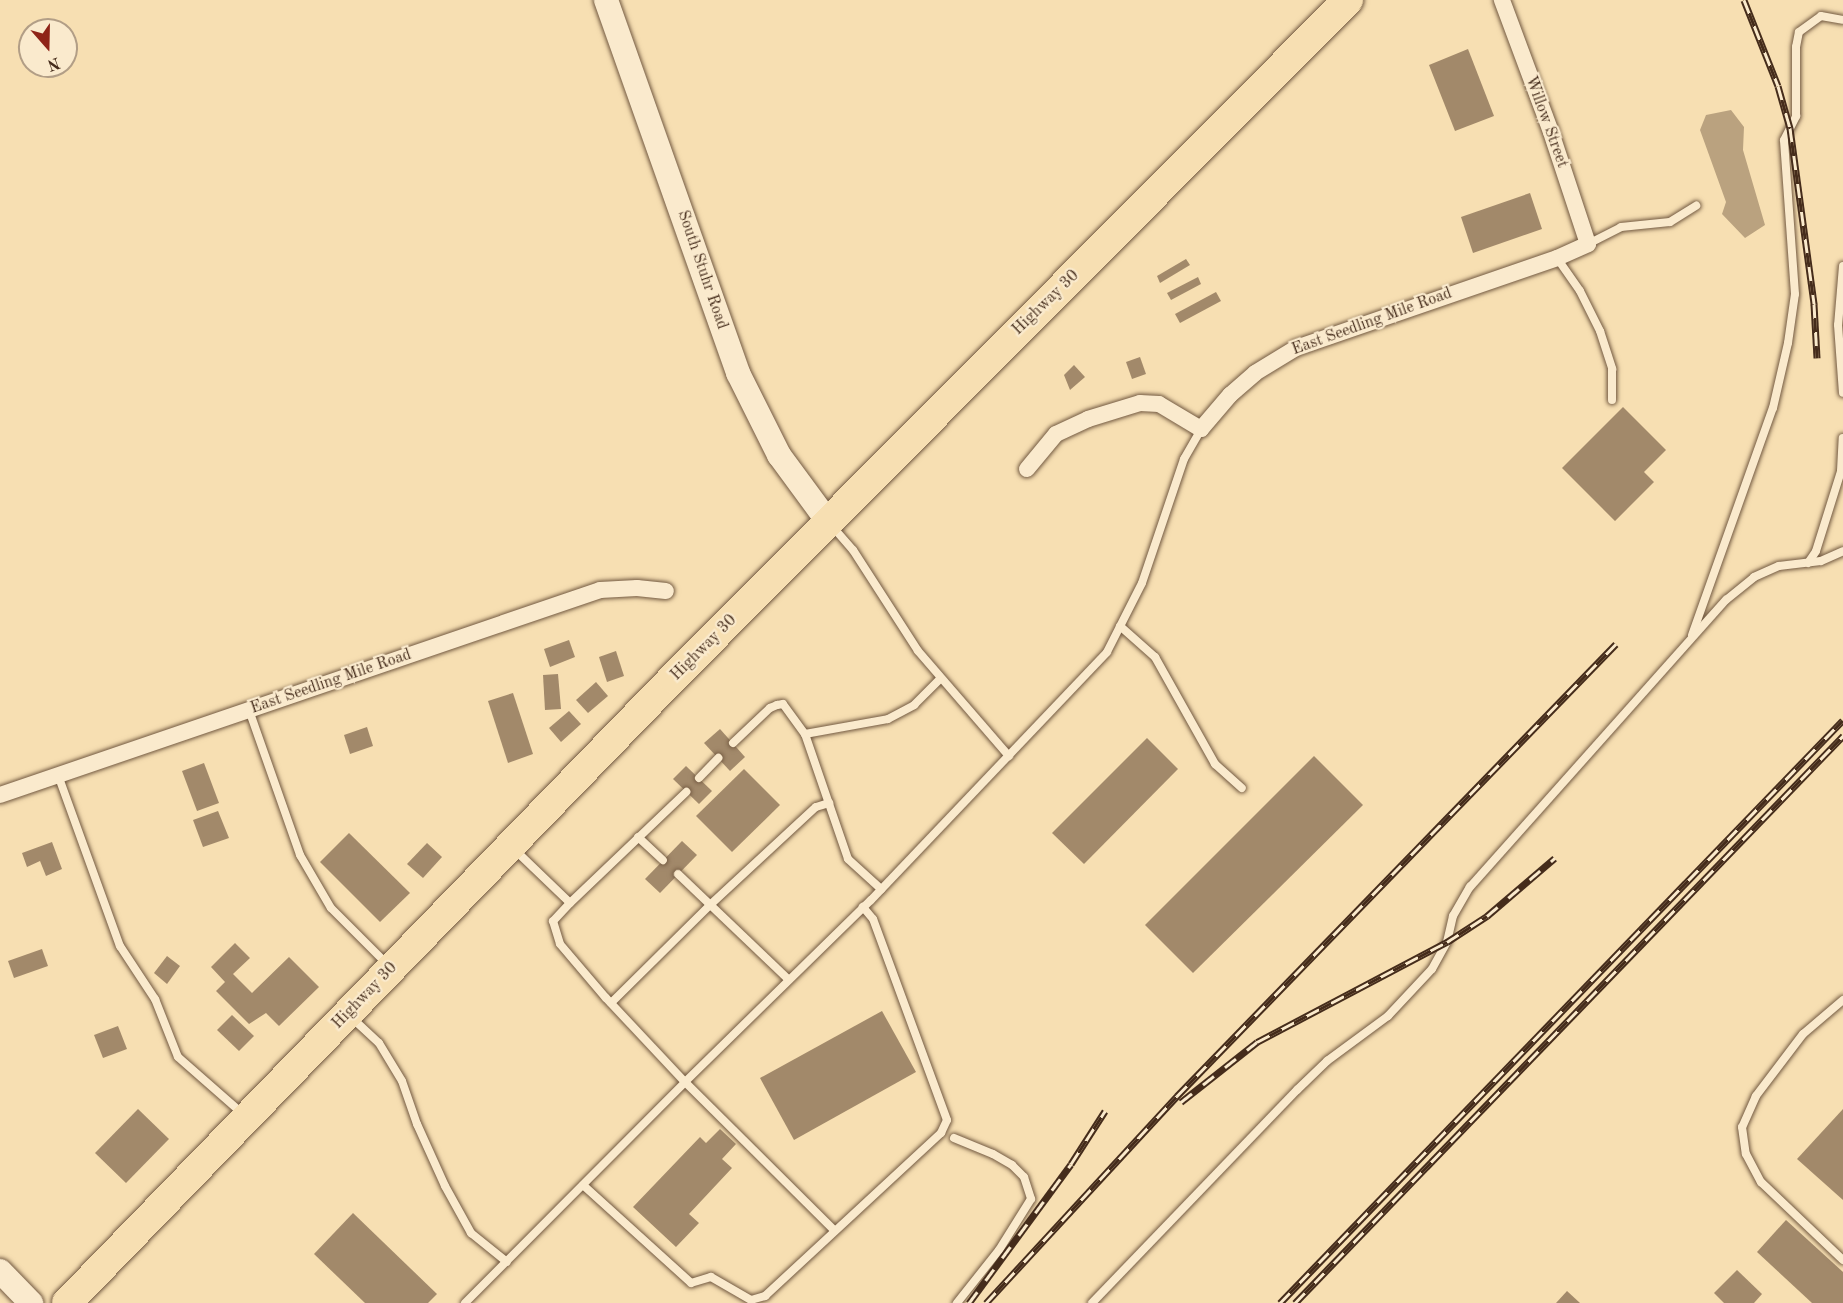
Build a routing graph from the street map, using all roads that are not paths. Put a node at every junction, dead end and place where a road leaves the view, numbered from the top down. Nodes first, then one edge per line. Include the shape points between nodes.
1 (606, 0) edge
2 (1348, 0) edge
3 (1505, 2) edge
4 (1843, 20) edge
5 (1696, 206) dead end
6 (1588, 244) junction
7 (1557, 258) junction
8 (1843, 266) edge
9 (1843, 393) edge
10 (1612, 400) dead end
11 (1202, 429) junction
12 (1843, 438) edge
13 (1027, 469) dead end
14 (829, 523) junction
15 (1843, 551) edge
16 (1808, 563) junction
17 (666, 591) dead end
18 (1120, 626) junction
19 (1692, 637) junction
20 (941, 678) junction
21 (249, 710) junction
22 (805, 734) junction
23 (733, 743) dead end
24 (1009, 756) junction
25 (718, 758) dead end
26 (58, 775) junction
27 (699, 778) dead end
28 (1242, 788) dead end
29 (686, 792) dead end
30 (0, 795) edge
31 (829, 803) junction
32 (639, 837) junction
33 (510, 846) junction
34 (663, 860) dead end
35 (678, 874) dead end
36 (881, 889) junction
37 (570, 903) junction
38 (710, 905) junction
39 (863, 907) junction
40 (391, 968) junction
41 (789, 980) junction
42 (1843, 1000) edge
43 (611, 1003) junction
44 (347, 1014) junction
45 (685, 1082) junction
46 (247, 1117) junction
47 (954, 1138) dead end
48 (583, 1185) junction
49 (834, 1230) junction
50 (1843, 1260) edge
51 (507, 1262) junction
52 (0, 1271) edge
53 (31, 1303) edge
54 (67, 1303) edge
55 (465, 1303) edge
56 (957, 1303) edge
57 (1092, 1303) edge

1 - 14 main road, South Stuhr Road via 738,373 778,454
2 - 14 highway, Highway 30 via 1146,206 917,430
3 - 6 street, Willow Street
4 - 19 lane via 1821,16 1799,32 1796,116 1784,140 1795,294 1788,343 1773,408
5 - 6 lane via 1670,222 1621,227
6 - 7 street, East Seedling Mile Road
7 - 10 lane via 1580,291 1600,331 1612,369
7 - 11 street, East Seedling Mile Road via 1296,348 1230,395
8 - 9 lane via 1838,325
11 - 13 street via 1159,404 1140,403 1088,418 1056,434
11 - 18 lane via 1184,459 1142,583
12 - 16 lane via 1841,471 1816,551
14 - 20 lane via 853,550 912,642
14 - 33 highway, Highway 30
15 - 16 lane
16 - 19 lane via 1779,566 1754,578 1726,600
17 - 21 street, East Seedling Mile Road via 600,590
18 - 24 lane via 1107,652
18 - 28 lane via 1155,657 1215,764
19 - 57 lane via 1470,887 1453,916 1447,942 1432,969 1388,1016 1327,1061 1297,1090
20 - 22 lane via 914,705 888,718
20 - 24 lane
21 - 26 street, East Seedling Mile Road
21 - 40 lane via 300,855 331,908
22 - 23 lane via 783,704 770,708
22 - 31 lane
24 - 36 lane
25 - 27 lane
26 - 30 street, East Seedling Mile Road
26 - 46 lane via 120,946 155,999 178,1057
29 - 32 lane
31 - 36 lane via 848,860
31 - 38 lane via 816,807
32 - 34 lane
32 - 37 lane
33 - 37 lane
33 - 40 highway, Highway 30
35 - 38 lane
36 - 39 lane
37 - 43 lane via 553,921 560,944
38 - 41 lane
38 - 43 lane
39 - 41 lane
39 - 49 lane via 873,919 947,1120 941,1133
40 - 44 highway, Highway 30
41 - 45 lane
42 - 50 lane via 1803,1034 1756,1096 1742,1127 1746,1154 1761,1182
43 - 45 lane
44 - 46 highway, Highway 30
44 - 51 lane via 379,1043 402,1081 440,1176 471,1233
45 - 48 lane
45 - 49 lane
46 - 54 highway, Highway 30
47 - 56 lane via 1012,1165 1024,1177 1031,1199 999,1250
48 - 49 lane via 691,1283 711,1277 751,1300 765,1296
48 - 51 lane
51 - 55 lane
52 - 53 main road

